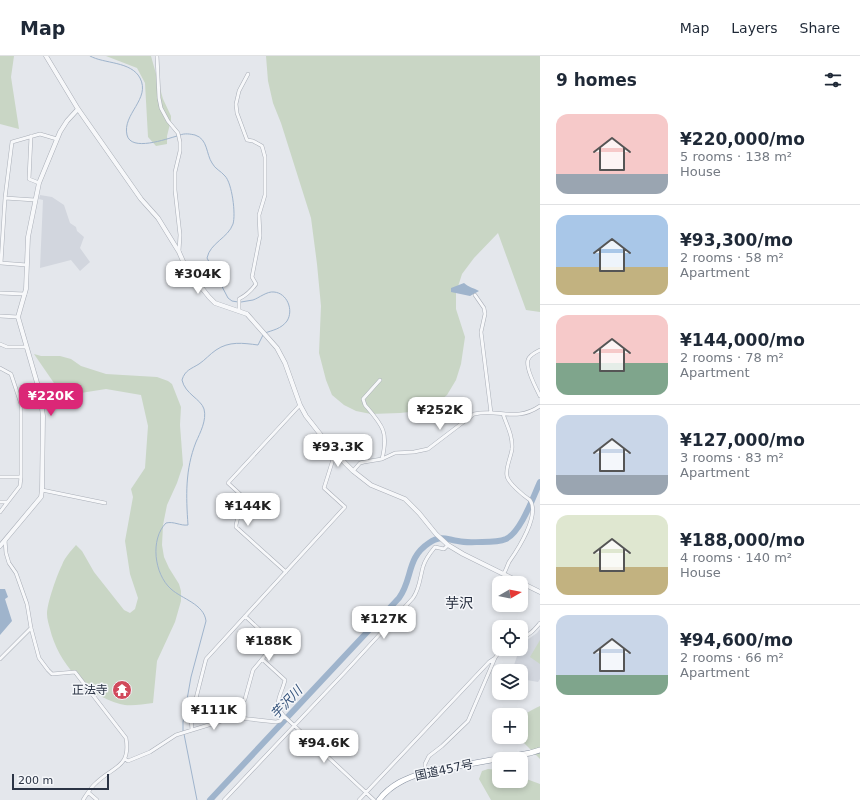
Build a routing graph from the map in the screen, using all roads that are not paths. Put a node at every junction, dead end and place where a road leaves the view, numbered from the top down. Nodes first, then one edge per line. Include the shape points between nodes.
1 (46, 56) edge
2 (157, 56) edge
3 (248, 74) dead end
4 (78, 109) junction
5 (31, 136) junction
6 (57, 139) junction
7 (39, 183) junction
8 (6, 198) junction
9 (35, 200) junction
10 (179, 252) junction
11 (27, 265) junction
12 (0, 293) edge
13 (25, 294) junction
14 (475, 295) dead end
15 (239, 308) junction
16 (0, 316) edge
17 (18, 317) junction
18 (0, 344) edge
19 (26, 347) junction
20 (540, 350) edge
21 (0, 368) edge
22 (380, 380) dead end
23 (540, 396) edge
24 (300, 405) junction
25 (540, 406) edge
26 (491, 413) junction
27 (503, 414) junction
28 (335, 453) junction
29 (382, 459) junction
30 (353, 471) junction
31 (0, 477) edge
32 (21, 477) junction
33 (42, 490) junction
34 (0, 502) edge
35 (8, 502) junction
36 (105, 503) dead end
37 (536, 508) dead end
38 (0, 512) edge
39 (530, 536) dead end
40 (5, 540) junction
41 (448, 545) junction
42 (0, 546) edge
43 (286, 572) junction
44 (504, 573) junction
45 (540, 592) edge
46 (245, 616) junction
47 (540, 623) edge
48 (30, 628) junction
49 (528, 634) edge
50 (495, 658) joint
51 (0, 659) edge
52 (262, 659) junction
53 (285, 716) junction
54 (233, 718) junction
55 (294, 725) junction
56 (192, 730) junction
57 (540, 750) edge
58 (125, 759) junction
59 (425, 772) junction
60 (89, 793) junction
61 (366, 793) junction
62 (83, 800) edge
63 (97, 800) edge
64 (224, 800) edge
65 (359, 800) edge
66 (374, 800) edge
67 (379, 800) edge

1 - 4 street
2 - 10 street via 161,108 178,136 180,151 175,172
3 - 15 street via 239,91 237,113 247,140 262,146 265,157 265,195 259,215 260,236 252,277 256,284 252,291 239,300
4 - 6 street via 67,121
4 - 10 street via 141,199 158,218
5 - 6 street via 40,134
5 - 7 street via 29,179
5 - 8 street via 12,142
6 - 7 street
7 - 9 street
8 - 9 street
8 - 11 street via 1,262
9 - 11 street via 28,237
10 - 15 street via 186,268 214,303
11 - 13 street
12 - 13 street
13 - 17 street
14 - 26 street via 485,314 481,332
15 - 24 street via 281,354
16 - 17 street
17 - 19 street
18 - 19 street via 7,347
19 - 33 street via 40,393
20 - 23 street via 529,357 527,363
21 - 32 street via 11,374 21,404
22 - 29 street via 363,400 384,432
24 - 28 street
24 - 43 street via 228,483 241,495 242,500 236,527
25 - 27 street via 532,412 523,414
26 - 27 street
26 - 29 street via 472,415 428,448 395,453
27 - 37 street via 512,445 507,476 511,483 534,502
28 - 30 street
28 - 43 street via 324,488 345,508
29 - 30 street via 360,463
30 - 41 street via 371,485 405,499
31 - 32 street
32 - 35 street via 20,486
33 - 36 street
33 - 40 street via 41,497
34 - 35 street
35 - 38 street
39 - 44 street
40 - 42 street
40 - 48 street via 8,563 16,573 27,604
41 - 44 street
41 - 55 street via 444,549 435,547 425,561 420,584 413,598
43 - 46 street
44 - 45 street
46 - 52 street via 274,646
46 - 56 street via 206,659 192,718
47 - 49 street
48 - 51 street
48 - 58 street via 39,658 48,670 52,674 76,672 123,732 128,745
50 - 59 street via 468,722 429,756
50 - 61 street
52 - 53 street via 286,680 278,703 279,711
52 - 54 street via 253,670 245,700
53 - 54 street via 276,722
53 - 55 street
54 - 56 street
55 - 61 street
55 - 64 street
56 - 58 street via 176,735 144,755 128,761
57 - 59 highway, 国道457号
58 - 60 street via 121,765 96,783
59 - 67 highway, 国道457号 via 403,780
60 - 62 street
60 - 63 street
61 - 65 street
61 - 66 street

